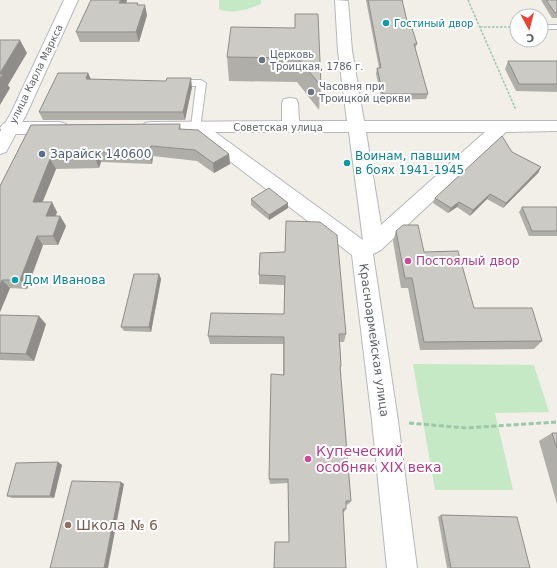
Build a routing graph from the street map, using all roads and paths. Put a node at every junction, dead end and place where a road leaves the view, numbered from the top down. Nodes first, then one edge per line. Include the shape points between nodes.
1 (71, 0) edge
2 (341, 0) edge
3 (468, 0) edge
4 (480, 27) junction
5 (509, 27) edge
6 (162, 83) edge
7 (290, 103) dead end
8 (522, 126) junction
9 (557, 126) edge
10 (134, 127) edge
11 (196, 127) junction
12 (291, 127) junction
13 (356, 127) junction
14 (501, 127) junction
15 (5, 128) edge
16 (80, 128) edge
17 (0, 148) edge
18 (368, 248) junction
19 (557, 422) edge
20 (406, 423) dead end
21 (402, 568) edge

1 - 15 street, улица Карла Маркса via 19,113
2 - 13 street, Красноармейская улица via 345,51
3 - 4 path
4 - 5 path
4 - 8 path
6 - 11 lane via 201,84
7 - 12 street
8 - 9 street, Советская улица
8 - 14 street, Советская улица
10 - 11 street, Советская улица
11 - 12 street, Советская улица
11 - 18 street
12 - 13 street, Советская улица
13 - 14 street, Советская улица
13 - 18 street, Красноармейская улица
14 - 18 street
15 - 16 street
15 - 17 street, улица Карла Маркса
18 - 21 street, Красноармейская улица
19 - 20 path via 466,428

